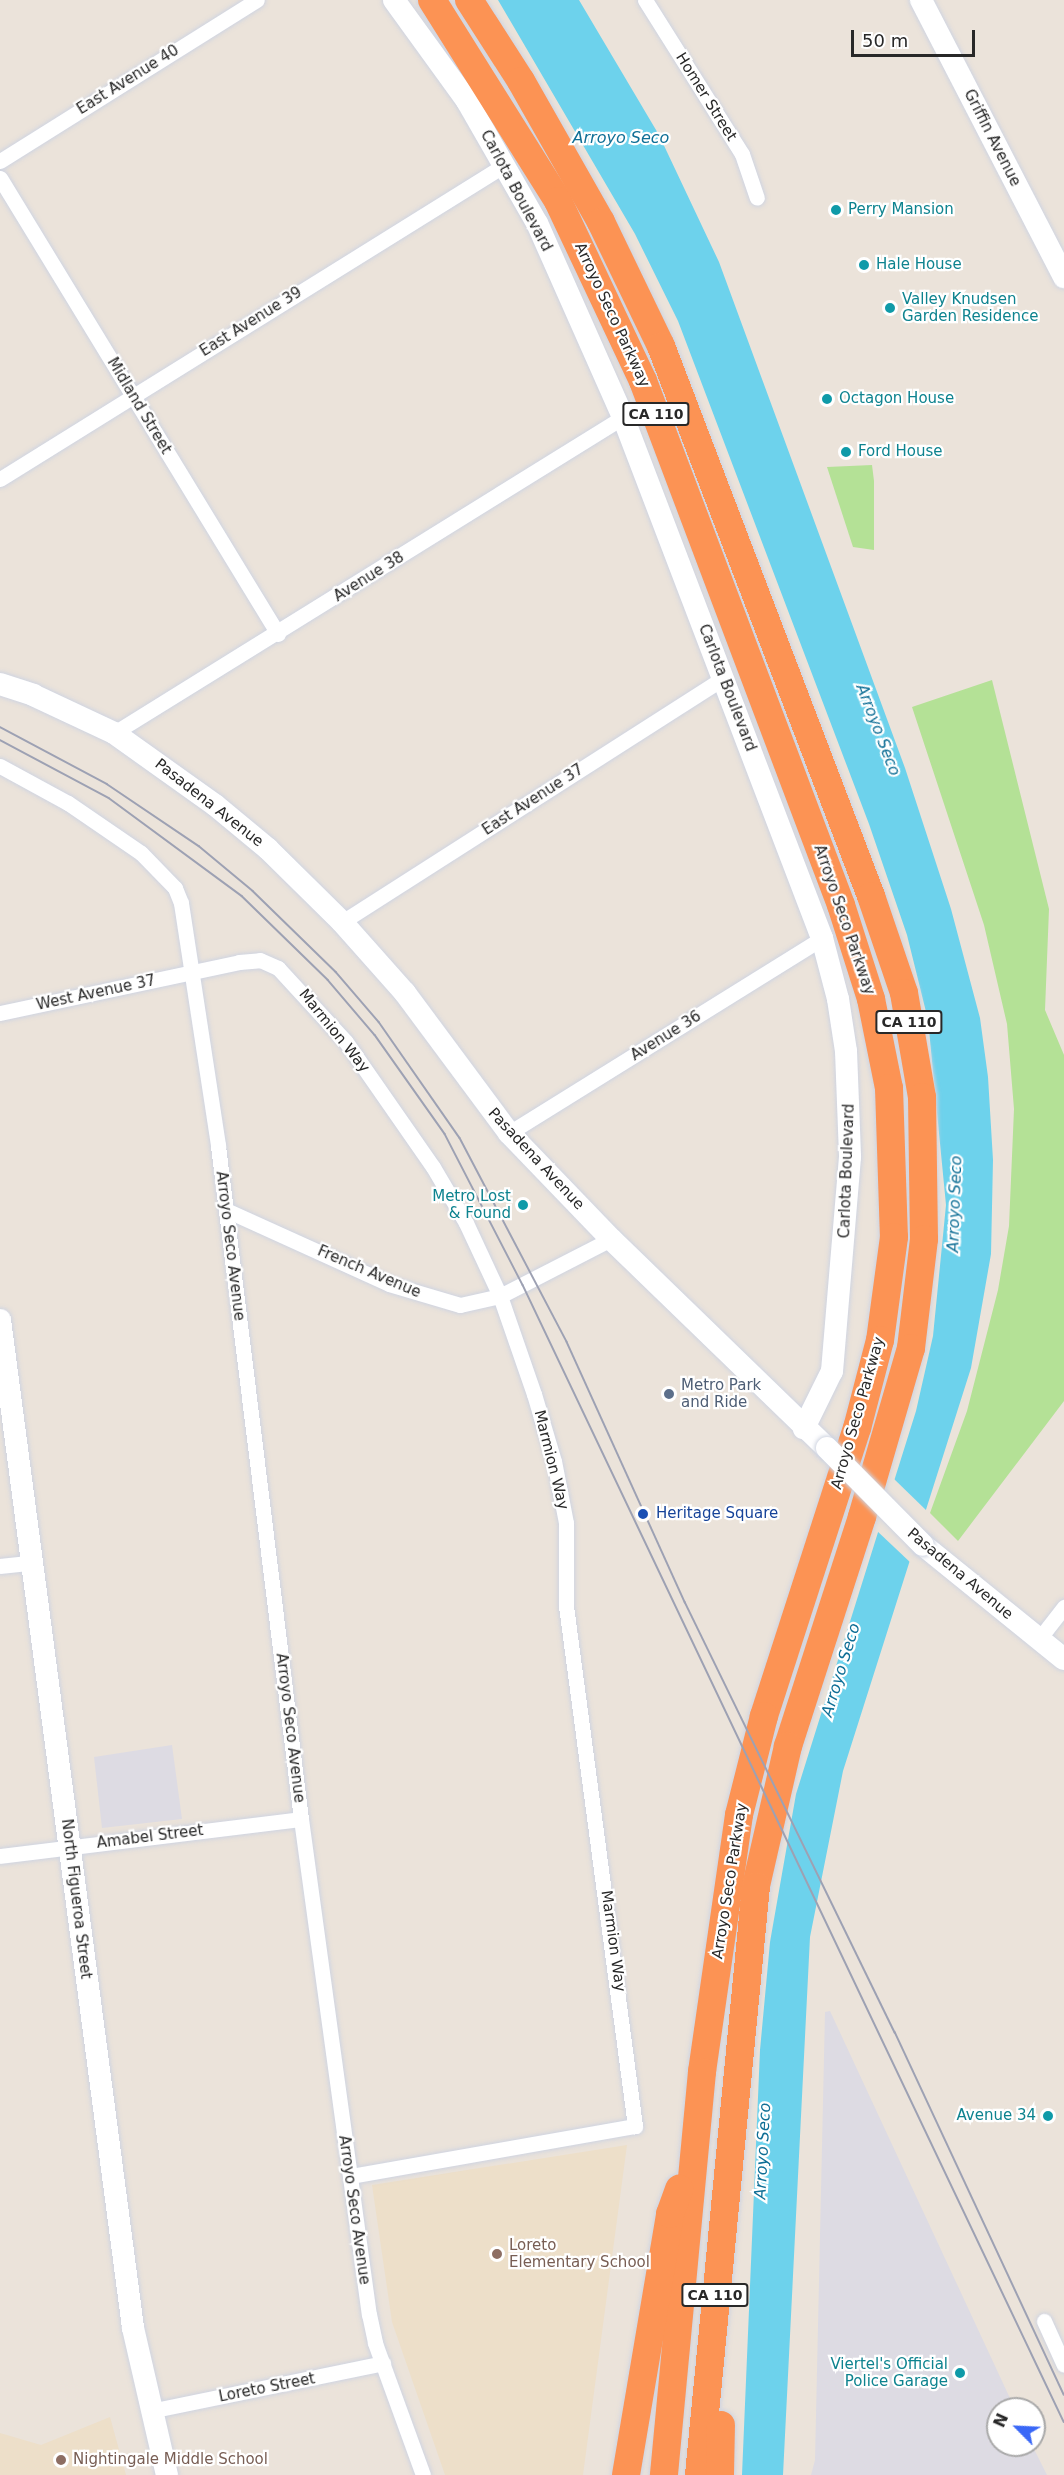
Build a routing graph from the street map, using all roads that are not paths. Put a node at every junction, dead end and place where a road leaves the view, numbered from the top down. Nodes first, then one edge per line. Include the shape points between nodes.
1 (257, 0) edge
2 (394, 0) edge
3 (432, 0) edge
4 (469, 0) edge
5 (645, 0) edge
6 (921, 0) edge
7 (0, 161) edge
8 (504, 165) junction
9 (0, 178) edge
10 (757, 198) dead end
11 (1064, 277) edge
12 (133, 396) junction
13 (623, 417) junction
14 (0, 479) edge
15 (278, 634) junction
16 (724, 678) junction
17 (0, 684) edge
18 (114, 733) junction
19 (0, 766) edge
20 (342, 922) junction
21 (822, 938) junction
22 (191, 973) junction
23 (0, 1013) edge
24 (509, 1133) junction
25 (226, 1210) junction
26 (611, 1239) junction
27 (500, 1296) junction
28 (0, 1320) edge
29 (804, 1428) junction
30 (30, 1563) junction
31 (0, 1566) edge
32 (1064, 1607) edge
33 (1039, 1639) junction
34 (1064, 1659) edge
35 (301, 1819) junction
36 (68, 1847) junction
37 (0, 1856) edge
38 (731, 2114) junction
39 (695, 2151) junction
40 (350, 2176) junction
41 (1044, 2321) dead end
42 (383, 2363) junction
43 (1064, 2365) edge
44 (150, 2411) junction
45 (167, 2475) edge
46 (423, 2475) edge
47 (626, 2475) edge
48 (664, 2475) edge
49 (699, 2475) edge
50 (720, 2475) edge

1 - 7 street, East Avenue 40
2 - 8 main road, Carlota Boulevard via 466,100
3 - 39 highway, Arroyo Seco Parkway / CA 110 via 558,201 643,381 841,905 871,999 889,1088 894,1237 880,1340 857,1428 764,1716 739,1815
4 - 38 highway, Arroyo Seco Parkway / CA 110 via 521,81 601,222 661,346 872,896 904,993 922,1097 924,1239 911,1348 862,1517 788,1746 756,1886
5 - 10 street, Homer Street via 742,154
6 - 11 main road, Griffin Avenue
8 - 12 street, East Avenue 39
8 - 13 main road, Carlota Boulevard via 537,223
9 - 12 street, Midland Street
12 - 14 street, East Avenue 39
12 - 15 street, Midland Street
13 - 15 street, Avenue 38
13 - 16 main road, Carlota Boulevard
15 - 18 street, Avenue 38
16 - 20 street, East Avenue 37
16 - 21 main road, Carlota Boulevard
17 - 18 main road, Pasadena Avenue
18 - 20 main road, Pasadena Avenue via 215,805 276,857
19 - 22 street via 68,803 141,853 164,874 182,903
20 - 24 main road, Pasadena Avenue via 405,993
21 - 24 street, Avenue 36
21 - 29 main road, Carlota Boulevard via 846,1051 850,1157 832,1371
22 - 23 street, West Avenue 37
22 - 25 street, Arroyo Seco Avenue
22 - 27 street, Marmion Way via 260,960 293,981 346,1042 427,1158 466,1223
24 - 26 main road, Pasadena Avenue
25 - 27 street, French Avenue via 389,1284 429,1297 460,1305
25 - 35 street, Arroyo Seco Avenue
26 - 27 street, French Avenue
26 - 29 main road, Pasadena Avenue
27 - 40 street, Marmion Way via 554,1461 566,1523 566,1606 635,2126
28 - 30 main road, North Figueroa Street
29 - 33 main road, Pasadena Avenue, bridge via 923,1545
30 - 31 street
30 - 36 main road, North Figueroa Street
32 - 33 street
33 - 34 main road, Pasadena Avenue
35 - 36 street, Amabel Street
35 - 40 street, Arroyo Seco Avenue
36 - 37 street, Amabel Street
36 - 44 main road, North Figueroa Street via 133,2328
38 - 49 highway, Arroyo Seco Parkway / CA 110
38 - 50 highway
39 - 47 highway via 670,2214
39 - 48 highway, Arroyo Seco Parkway / CA 110
40 - 42 street, Arroyo Seco Avenue via 369,2313
41 - 43 street
42 - 44 street, Loreto Street
42 - 46 street, Arroyo Seco Avenue
44 - 45 main road, North Figueroa Street

